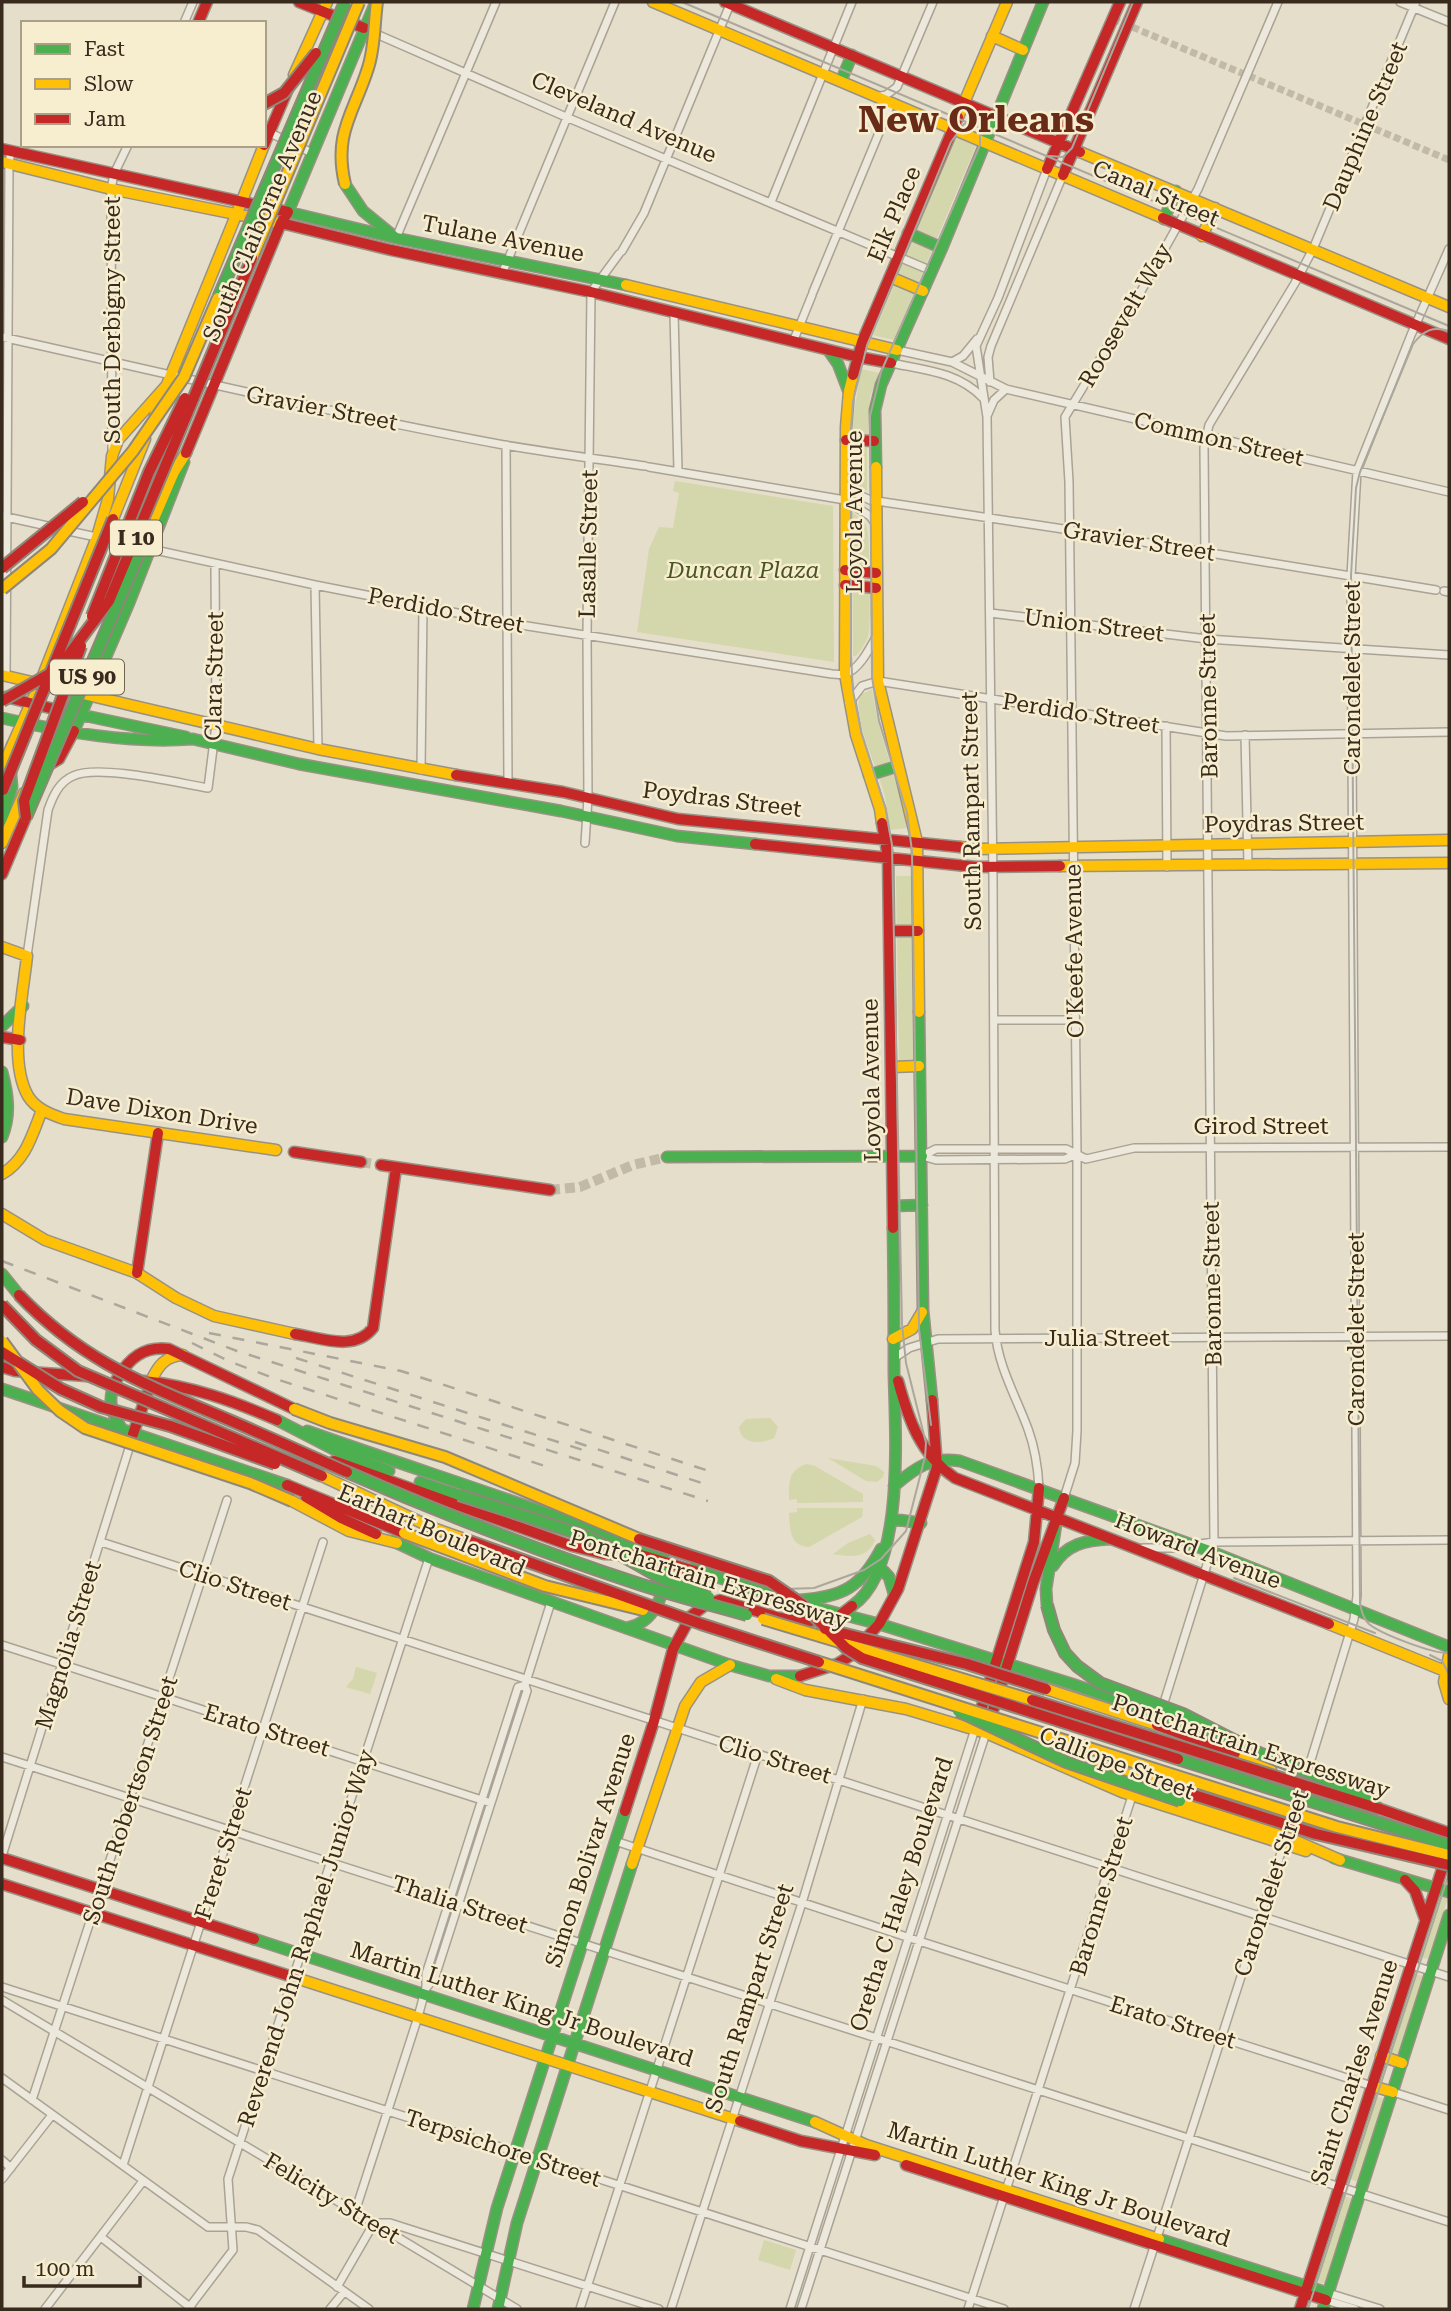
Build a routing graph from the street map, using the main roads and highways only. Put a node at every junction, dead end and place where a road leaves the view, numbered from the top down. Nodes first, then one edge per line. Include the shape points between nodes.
1 (207, 2) edge
2 (299, 2) edge
3 (345, 2) edge
4 (359, 2) edge
5 (376, 2) edge
6 (653, 2) edge
7 (1007, 2) edge
8 (1043, 2) edge
9 (1120, 2) edge
10 (1136, 2) edge
11 (729, 3) edge
12 (324, 7) edge
13 (199, 21) edge
14 (364, 28) junction
15 (329, 36) junction
16 (992, 36) junction
17 (1023, 50) junction
18 (852, 55) junction
19 (841, 81) junction
20 (266, 102) edge
21 (964, 103) junction
22 (996, 116) junction
23 (953, 129) junction
24 (267, 131) edge
25 (986, 142) junction
26 (1059, 142) junction
27 (263, 147) edge
28 (1074, 149) junction
29 (6, 150) edge
30 (5, 163) edge
31 (1048, 169) junction
32 (1063, 176) junction
33 (1176, 191) junction
34 (241, 203) junction
35 (1215, 208) junction
36 (288, 212) junction
37 (237, 216) junction
38 (1164, 219) junction
39 (281, 223) junction
40 (908, 233) junction
41 (1202, 236) junction
42 (396, 238) junction
43 (942, 248) junction
44 (890, 277) junction
45 (923, 291) junction
46 (1449, 307) edge
47 (218, 335) junction
48 (1449, 339) edge
49 (862, 342) junction
50 (828, 350) junction
51 (897, 350) junction
52 (858, 357) junction
53 (891, 363) junction
54 (168, 380) junction
55 (849, 391) junction
56 (846, 440) junction
57 (874, 441) junction
58 (189, 448) junction
59 (110, 478) junction
60 (2, 568) edge
61 (845, 570) junction
62 (876, 573) junction
63 (845, 585) junction
64 (876, 587) junction
65 (2, 589) edge
66 (4, 676) edge
67 (37, 684) junction
68 (90, 694) junction
69 (2, 698) edge
70 (30, 703) junction
71 (2, 708) edge
72 (80, 715) junction
73 (2, 718) edge
74 (21, 724) junction
75 (74, 731) junction
76 (193, 739) junction
77 (12, 745) junction
78 (898, 766) junction
79 (2, 768) edge
80 (869, 775) junction
81 (2, 792) edge
82 (26, 817) junction
83 (2, 820) edge
84 (753, 827) junction
85 (776, 829) junction
86 (886, 839) junction
87 (3, 840) edge
88 (1424, 841) junction
89 (1449, 841) edge
90 (917, 842) junction
91 (751, 843) junction
92 (775, 846) junction
93 (888, 857) junction
94 (918, 860) junction
95 (1424, 863) junction
96 (1449, 863) edge
97 (2, 874) edge
98 (889, 931) junction
99 (918, 931) junction
100 (2, 947) edge
101 (23, 1006) junction
102 (2, 1027) edge
103 (2, 1037) edge
104 (20, 1040) junction
105 (919, 1066) junction
106 (892, 1067) junction
107 (2, 1072) edge
108 (42, 1110) junction
109 (4, 1133) edge
110 (158, 1133) junction
111 (276, 1150) dead end
112 (293, 1153) dead end
113 (893, 1156) junction
114 (922, 1156) junction
115 (667, 1157) tunnel mouth
116 (361, 1162) tunnel mouth
117 (381, 1165) tunnel mouth
118 (396, 1168) junction
119 (2, 1174) edge
120 (550, 1190) tunnel mouth
121 (922, 1205) junction
122 (894, 1206) junction
123 (2, 1214) edge
124 (137, 1273) junction
125 (2, 1274) edge
126 (2, 1305) edge
127 (923, 1310) junction
128 (893, 1339) junction
129 (2, 1340) edge
130 (2, 1352) edge
131 (190, 1357) junction
132 (895, 1362) junction
133 (2, 1367) edge
134 (117, 1379) junction
135 (151, 1381) junction
136 (2, 1389) edge
137 (208, 1391) junction
138 (277, 1420) junction
139 (128, 1433) junction
140 (277, 1442) junction
141 (186, 1451) junction
142 (936, 1462) junction
143 (986, 1470) junction
144 (322, 1476) junction
145 (287, 1485) junction
146 (894, 1486) junction
147 (979, 1488) junction
148 (1039, 1488) junction
149 (1064, 1497) junction
150 (1038, 1510) junction
151 (1057, 1518) junction
152 (891, 1519) junction
153 (921, 1523) junction
154 (1110, 1539) junction
155 (397, 1543) junction
156 (652, 1558) junction
157 (876, 1566) junction
158 (698, 1572) junction
159 (1049, 1572) junction
160 (894, 1594) junction
161 (787, 1600) junction
162 (747, 1615) junction
163 (841, 1615) junction
164 (762, 1619) junction
165 (879, 1624) junction
166 (701, 1625) junction
167 (627, 1628) junction
168 (675, 1644) junction
169 (1449, 1647) edge
170 (1449, 1656) edge
171 (1003, 1663) junction
172 (730, 1665) junction
173 (1445, 1671) junction
174 (769, 1676) junction
175 (917, 1691) junction
176 (1449, 1699) edge
177 (1158, 1720) junction
178 (980, 1731) junction
179 (1045, 1759) junction
180 (1380, 1809) junction
181 (1449, 1834) edge
182 (1285, 1840) junction
183 (1449, 1846) edge
184 (1449, 1855) edge
185 (2, 1857) edge
186 (1449, 1865) edge
187 (1402, 1878) junction
188 (2, 1884) edge
189 (1435, 1888) junction
190 (1449, 1892) edge
191 (1449, 1915) edge
192 (1425, 1919) junction
193 (553, 2035) junction
194 (576, 2042) junction
195 (1381, 2056) junction
196 (545, 2059) junction
197 (1402, 2063) junction
198 (567, 2067) junction
199 (1372, 2086) junction
200 (1393, 2092) junction
201 (849, 2143) junction
202 (1306, 2290) junction
203 (1325, 2301) edge
204 (500, 2304) edge
205 (473, 2309) edge
206 (1300, 2309) edge

1 - 13 main road
2 - 12 main road, Cleveland Avenue
3 - 15 main road, I 10, bridge
4 - 47 main road, I 10, bridge
5 - 14 main road, South Claiborne Avenue
5 - 42 main road, bridge via 371,58 345,123 340,159 345,184 363,211
6 - 19 main road, Canal Street
7 - 16 main road, Elk Place
8 - 17 main road
9 - 26 main road, South Rampart Street
10 - 28 main road
11 - 18 main road, Canal Street
12 - 14 main road, Cleveland Avenue
12 - 24 main road, South Claiborne Avenue
14 - 36 main road, South Claiborne Avenue
15 - 20 main road, bridge via 284,93
15 - 59 main road, I 10, bridge via 184,377
16 - 17 main road
16 - 21 main road, Elk Place
17 - 22 main road
18 - 19 main road
18 - 21 main road, Canal Street
19 - 23 main road, Canal Street
21 - 22 main road, Canal Street
21 - 23 main road, Elk Place
22 - 25 main road
22 - 26 main road, Canal Street
23 - 25 main road, Canal Street
23 - 40 main road, Elk Place
25 - 31 main road, Canal Street
25 - 43 main road
26 - 28 main road, Canal Street
26 - 31 main road, South Rampart Street
27 - 34 main road, South Claiborne Avenue
28 - 32 main road
28 - 33 main road, Canal Street
29 - 34 main road, Tulane Avenue
30 - 37 main road, Tulane Avenue
31 - 32 main road, Canal Street
32 - 38 main road, Canal Street
33 - 35 main road, Canal Street
33 - 38 main road
34 - 36 main road, Tulane Avenue
34 - 37 main road, South Claiborne Avenue
35 - 41 main road
35 - 46 main road, Canal Street
36 - 39 main road, South Claiborne Avenue / US 90
36 - 42 main road, Tulane Avenue
37 - 39 main road, Tulane Avenue
37 - 54 main road, South Claiborne Avenue / US 90
38 - 41 main road, Canal Street
39 - 50 main road, Tulane Avenue
39 - 58 main road, South Claiborne Avenue / US 90
40 - 43 main road
40 - 44 main road, Elk Place
41 - 48 main road, Canal Street
42 - 49 main road, Tulane Avenue via 599,278
43 - 45 main road
44 - 45 main road
44 - 49 main road, Elk Place
45 - 51 main road
47 - 67 main road, I 10, bridge via 108,601 58,669
47 - 82 main road, bridge via 139,497 24,801
49 - 51 main road, Tulane Avenue
49 - 52 main road, Loyola Avenue
50 - 52 main road, Tulane Avenue
50 - 55 main road
51 - 53 main road, Loyola Avenue
52 - 53 main road, Tulane Avenue
52 - 55 main road, Loyola Avenue
53 - 57 main road, Loyola Avenue via 878,396
54 - 67 main road, South Claiborne Avenue via 118,440 97,537
54 - 81 main road, South Claiborne Avenue / US 90, bridge
55 - 56 main road, Loyola Avenue
56 - 57 main road
56 - 61 main road, Loyola Avenue
57 - 62 main road, Loyola Avenue
58 - 68 main road, South Claiborne Avenue
58 - 82 main road, South Claiborne Avenue / US 90, bridge via 174,472
59 - 60 main road, I 10, bridge
59 - 65 main road, bridge via 51,549
61 - 62 main road
61 - 63 main road, Loyola Avenue
62 - 64 main road, Loyola Avenue
63 - 64 main road
63 - 80 main road, Loyola Avenue via 845,674
64 - 78 main road, Loyola Avenue via 878,681
66 - 67 main road, Poydras Street
67 - 68 main road, Poydras Street
67 - 69 main road, I 10, bridge
67 - 70 main road, South Claiborne Avenue
67 - 71 main road, bridge
68 - 72 main road, South Claiborne Avenue
68 - 84 main road, Poydras Street via 421,770 589,798 678,819
69 - 70 main road, Poydras Street
70 - 72 main road, Poydras Street
70 - 74 main road, South Claiborne Avenue
72 - 75 main road, South Claiborne Avenue
72 - 76 main road, Poydras Street
73 - 74 main road
74 - 75 main road
74 - 77 main road, South Claiborne Avenue
75 - 76 main road via 156,742
75 - 87 main road, South Claiborne Avenue via 59,759 33,775
76 - 91 main road, Poydras Street via 299,764 677,836
77 - 79 main road, South Claiborne Avenue
77 - 83 main road via 12,787
78 - 80 main road
78 - 90 main road, Loyola Avenue
80 - 86 main road, Loyola Avenue
82 - 97 main road, South Claiborne Avenue / US 90
84 - 85 main road, Poydras Street
84 - 91 main road
85 - 86 main road, Poydras Street
85 - 92 main road
86 - 90 main road, Poydras Street
86 - 93 main road, Loyola Avenue
88 - 89 main road, Poydras Street
88 - 90 main road, Poydras Street via 993,849
88 - 95 main road
90 - 94 main road, Loyola Avenue
91 - 92 main road, Poydras Street
92 - 93 main road, Poydras Street
93 - 94 main road, Poydras Street
93 - 98 main road, Loyola Avenue
94 - 95 main road, Poydras Street via 993,867
94 - 99 main road, Loyola Avenue
95 - 96 main road, Poydras Street
98 - 99 main road
98 - 106 main road, Loyola Avenue
99 - 105 main road, Loyola Avenue
100 - 101 main road via 27,956
101 - 102 main road
101 - 104 main road
103 - 104 main road
104 - 108 main road via 23,1085
105 - 106 main road
105 - 114 main road, Loyola Avenue
106 - 113 main road, Loyola Avenue
107 - 109 main road via 8,1113
108 - 110 main road, Dave Dixon Drive via 64,1119
108 - 119 main road via 22,1158
110 - 111 main road, Dave Dixon Drive
110 - 124 main road
112 - 116 main road
113 - 114 main road, Girod Street
113 - 115 main road, Girod Street
113 - 122 main road, Loyola Avenue
114 - 121 main road, Loyola Avenue
117 - 118 main road
118 - 120 main road
118 - 124 main road via 373,1328 359,1341 343,1343 214,1316
121 - 122 main road
121 - 127 main road, Loyola Avenue
122 - 128 main road, Loyola Avenue
123 - 124 main road via 45,1240
125 - 140 main road, Pontchartrain Expressway, bridge via 31,1310 94,1360
126 - 144 main road, Pontchartrain Expressway, bridge via 36,1340 78,1371
127 - 128 main road via 912,1329
127 - 142 main road, Loyola Avenue
128 - 132 main road, Loyola Avenue
129 - 155 main road, bridge via 18,1368 50,1403 85,1428 267,1488 349,1531
130 - 144 main road, bridge via 61,1389 101,1407 170,1426 296,1472
131 - 134 main road via 163,1348 144,1351 127,1363
131 - 135 main road via 167,1358
131 - 183 main road, bridge via 330,1423 445,1458 619,1532 769,1581 862,1658
132 - 142 main road via 909,1421
132 - 146 main road, Loyola Avenue
133 - 134 main road, Earhart Boulevard
134 - 135 main road, Earhart Boulevard
134 - 139 main road via 109,1406
135 - 137 main road, Earhart Boulevard
135 - 139 main road
136 - 139 main road, Earhart Boulevard
137 - 138 main road, Earhart Boulevard
137 - 141 main road via 193,1394 183,1405 179,1423
138 - 158 main road, Earhart Boulevard via 573,1521
138 - 162 main road, bridge via 338,1452 589,1537 661,1578
139 - 141 main road, Earhart Boulevard
140 - 156 main road, bridge via 572,1546
140 - 162 main road, Pontchartrain Expressway, bridge via 544,1550
141 - 145 main road, Earhart Boulevard
142 - 143 main road, Howard Avenue via 960,1461
142 - 146 main road via 916,1467
142 - 147 main road, Howard Avenue via 955,1478
142 - 153 main road, Loyola Avenue
143 - 147 main road
143 - 148 main road, Howard Avenue
144 - 166 main road, Pontchartrain Expressway, bridge via 433,1528
145 - 155 main road, Earhart Boulevard via 341,1518
145 - 166 main road, bridge via 545,1586
146 - 152 main road, Loyola Avenue
147 - 150 main road, Howard Avenue
148 - 149 main road, Howard Avenue
148 - 150 main road, Oretha C Haley Boulevard
149 - 151 main road, Oretha C Haley Boulevard
149 - 169 main road, Howard Avenue via 1189,1545 1213,1547
150 - 151 main road, Howard Avenue
150 - 171 main road, Oretha C Haley Boulevard
151 - 154 main road, Howard Avenue
151 - 159 main road
151 - 171 main road, Oretha C Haley Boulevard
152 - 153 main road
152 - 157 main road, Loyola Avenue
153 - 160 main road, Loyola Avenue
154 - 159 main road via 1065,1550
154 - 173 main road, Howard Avenue
155 - 167 main road, Earhart Boulevard
156 - 158 main road
156 - 167 main road via 664,1570 664,1584 649,1617
157 - 160 main road via 893,1584
157 - 161 main road via 840,1595 825,1600
157 - 163 main road via 869,1589
158 - 161 main road, Earhart Boulevard
159 - 180 main road, bridge via 1047,1606 1055,1635 1085,1673 1364,1795
160 - 165 main road, Loyola Avenue
161 - 163 main road
162 - 164 main road, Pontchartrain Expressway, bridge
163 - 165 main road
163 - 168 main road via 816,1623 720,1600 698,1608
164 - 177 main road, bridge via 925,1653 1114,1711
164 - 180 main road, Pontchartrain Expressway, bridge
165 - 171 main road
165 - 174 main road, Loyola Avenue via 837,1664 816,1672
166 - 175 main road, Pontchartrain Expressway, bridge
167 - 168 main road, Earhart Boulevard
168 - 172 main road, Earhart Boulevard
168 - 193 main road, Simon Bolivar Avenue
170 - 173 main road
171 - 177 main road via 1072,1684
171 - 178 main road, Oretha C Haley Boulevard
172 - 174 main road, Earhart Boulevard
172 - 194 main road, Simon Bolivar Avenue via 709,1674 684,1708
173 - 176 main road
174 - 178 main road, Calliope Street via 805,1690 906,1709
175 - 182 main road, bridge via 1066,1762
175 - 184 main road, Pontchartrain Expressway, bridge via 1337,1827
177 - 181 main road via 1302,1787
178 - 179 main road, Calliope Street
179 - 182 main road, Calliope Street via 1132,1796
179 - 186 main road, bridge via 1139,1777 1316,1833
180 - 181 main road, Pontchartrain Expressway
182 - 187 main road
183 - 189 main road, Saint Charles Avenue
185 - 193 main road, Martin Luther King Jr Boulevard
187 - 189 main road
187 - 192 main road via 1415,1891
188 - 196 main road, Martin Luther King Jr Boulevard
189 - 190 main road
189 - 192 main road, Saint Charles Avenue
191 - 197 main road, Saint Charles Avenue
192 - 195 main road, Saint Charles Avenue
193 - 194 main road, Martin Luther King Jr Boulevard
193 - 196 main road, Simon Bolivar Avenue
194 - 198 main road, Simon Bolivar Avenue
194 - 201 main road, Martin Luther King Jr Boulevard via 739,2096
195 - 197 main road
195 - 199 main road, Saint Charles Avenue
196 - 198 main road, Martin Luther King Jr Boulevard
196 - 205 main road, Simon Bolivar Avenue
197 - 200 main road, Saint Charles Avenue
198 - 201 main road, Martin Luther King Jr Boulevard via 801,2141
198 - 204 main road, Simon Bolivar Avenue via 517,2223
199 - 200 main road
199 - 202 main road, Saint Charles Avenue
200 - 203 main road, Saint Charles Avenue
201 - 202 main road, Martin Luther King Jr Boulevard
202 - 203 main road, Martin Luther King Jr Boulevard
202 - 206 main road, Saint Charles Avenue

